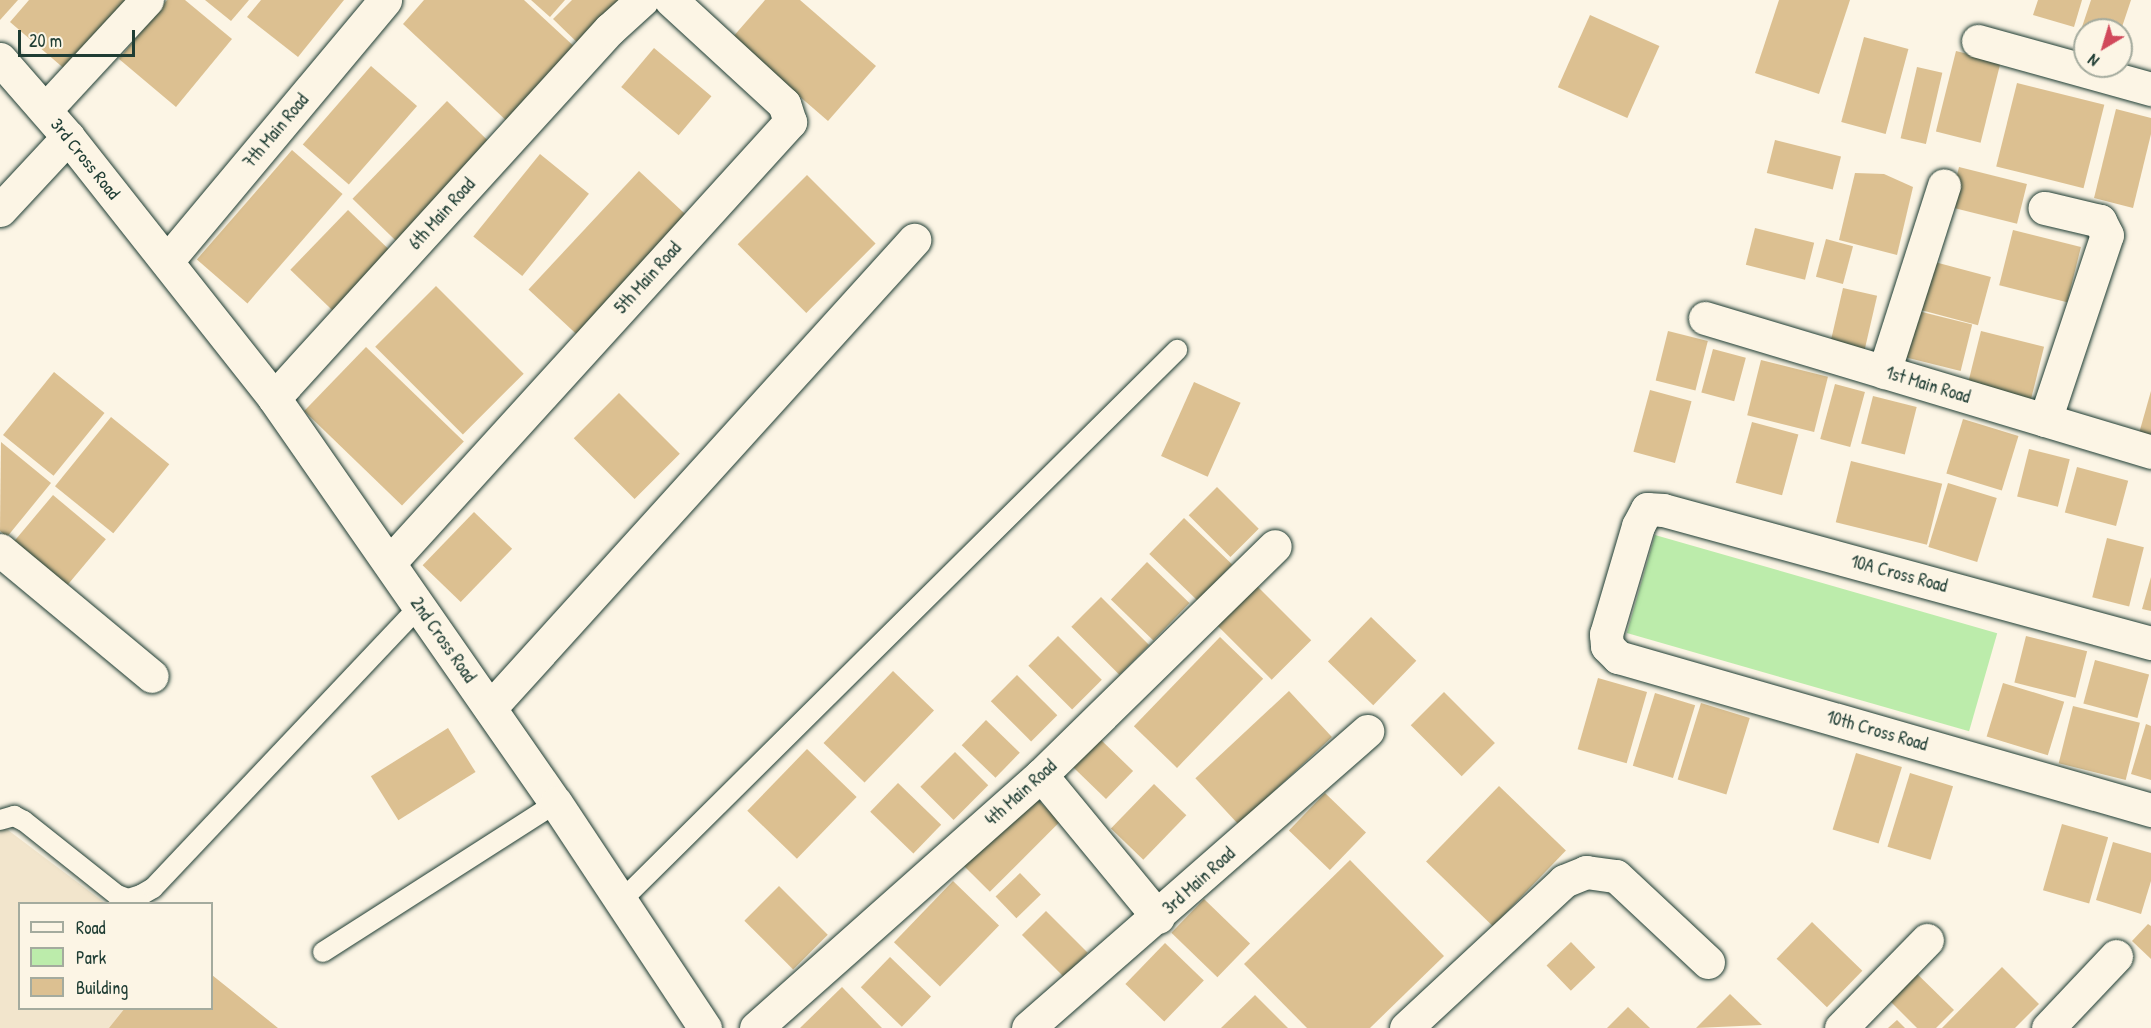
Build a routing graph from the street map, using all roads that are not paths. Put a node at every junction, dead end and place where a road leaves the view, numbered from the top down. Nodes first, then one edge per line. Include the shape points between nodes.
1 (147, 0) edge
2 (385, 0) edge
3 (642, 0) edge
4 (671, 0) edge
5 (1978, 41) dead end
6 (0, 59) edge
7 (2151, 89) edge
8 (45, 110) junction
9 (68, 137) junction
10 (1944, 185) dead end
11 (2045, 208) dead end
12 (0, 210) edge
13 (914, 240) dead end
14 (167, 261) junction
15 (1705, 318) dead end
16 (1177, 350) dead end
17 (1884, 372) junction
18 (274, 398) junction
19 (2045, 420) junction
20 (2151, 452) edge
21 (1275, 546) dead end
22 (0, 550) edge
23 (390, 562) junction
24 (420, 606) junction
25 (2151, 643) edge
26 (1607, 646) joint
27 (152, 676) dead end
28 (490, 708) junction
29 (1367, 731) dead end
30 (1041, 776) junction
31 (556, 803) junction
32 (2151, 810) edge
33 (0, 820) edge
34 (621, 901) junction
35 (1158, 917) junction
36 (1927, 940) dead end
37 (323, 952) dead end
38 (2116, 956) dead end
39 (1708, 962) dead end
40 (705, 1028) edge
41 (756, 1028) edge
42 (1028, 1028) edge
43 (1406, 1028) edge
44 (1841, 1028) edge
45 (2048, 1028) edge

1 - 8 street
2 - 14 street, 7th Main Road
3 - 18 street, 6th Main Road via 610,29
4 - 23 street, 5th Main Road via 784,104 790,122
5 - 7 street
6 - 8 street, 3rd Cross Road
8 - 9 street, 3rd Cross Road
9 - 12 street
9 - 14 street, 3rd Cross Road
10 - 17 street
11 - 19 street via 2100,221 2107,235
13 - 28 street
14 - 18 street, 2nd Cross Road
15 - 17 street, 1st Main Road
16 - 34 lane
17 - 19 street, 1st Main Road
18 - 23 street, 2nd Cross Road
19 - 20 street, 1st Main Road
21 - 30 street, 4th Main Road
22 - 27 street
23 - 24 street, 2nd Cross Road
24 - 28 street, 2nd Cross Road
24 - 33 lane via 153,888 141,895 128,899 117,895 24,821 14,816
25 - 26 street, 10A Cross Road via 1647,508 1638,526
26 - 32 street, 10th Cross Road via 1618,657
28 - 31 street, 2nd Cross Road
29 - 35 street, 3rd Main Road
30 - 35 street
30 - 41 street, 4th Main Road
31 - 34 street, 2nd Cross Road
31 - 37 lane
34 - 40 street, 2nd Cross Road
35 - 42 street, 3rd Main Road
36 - 44 street
38 - 45 street
39 - 43 street via 1616,876 1586,872 1564,881

